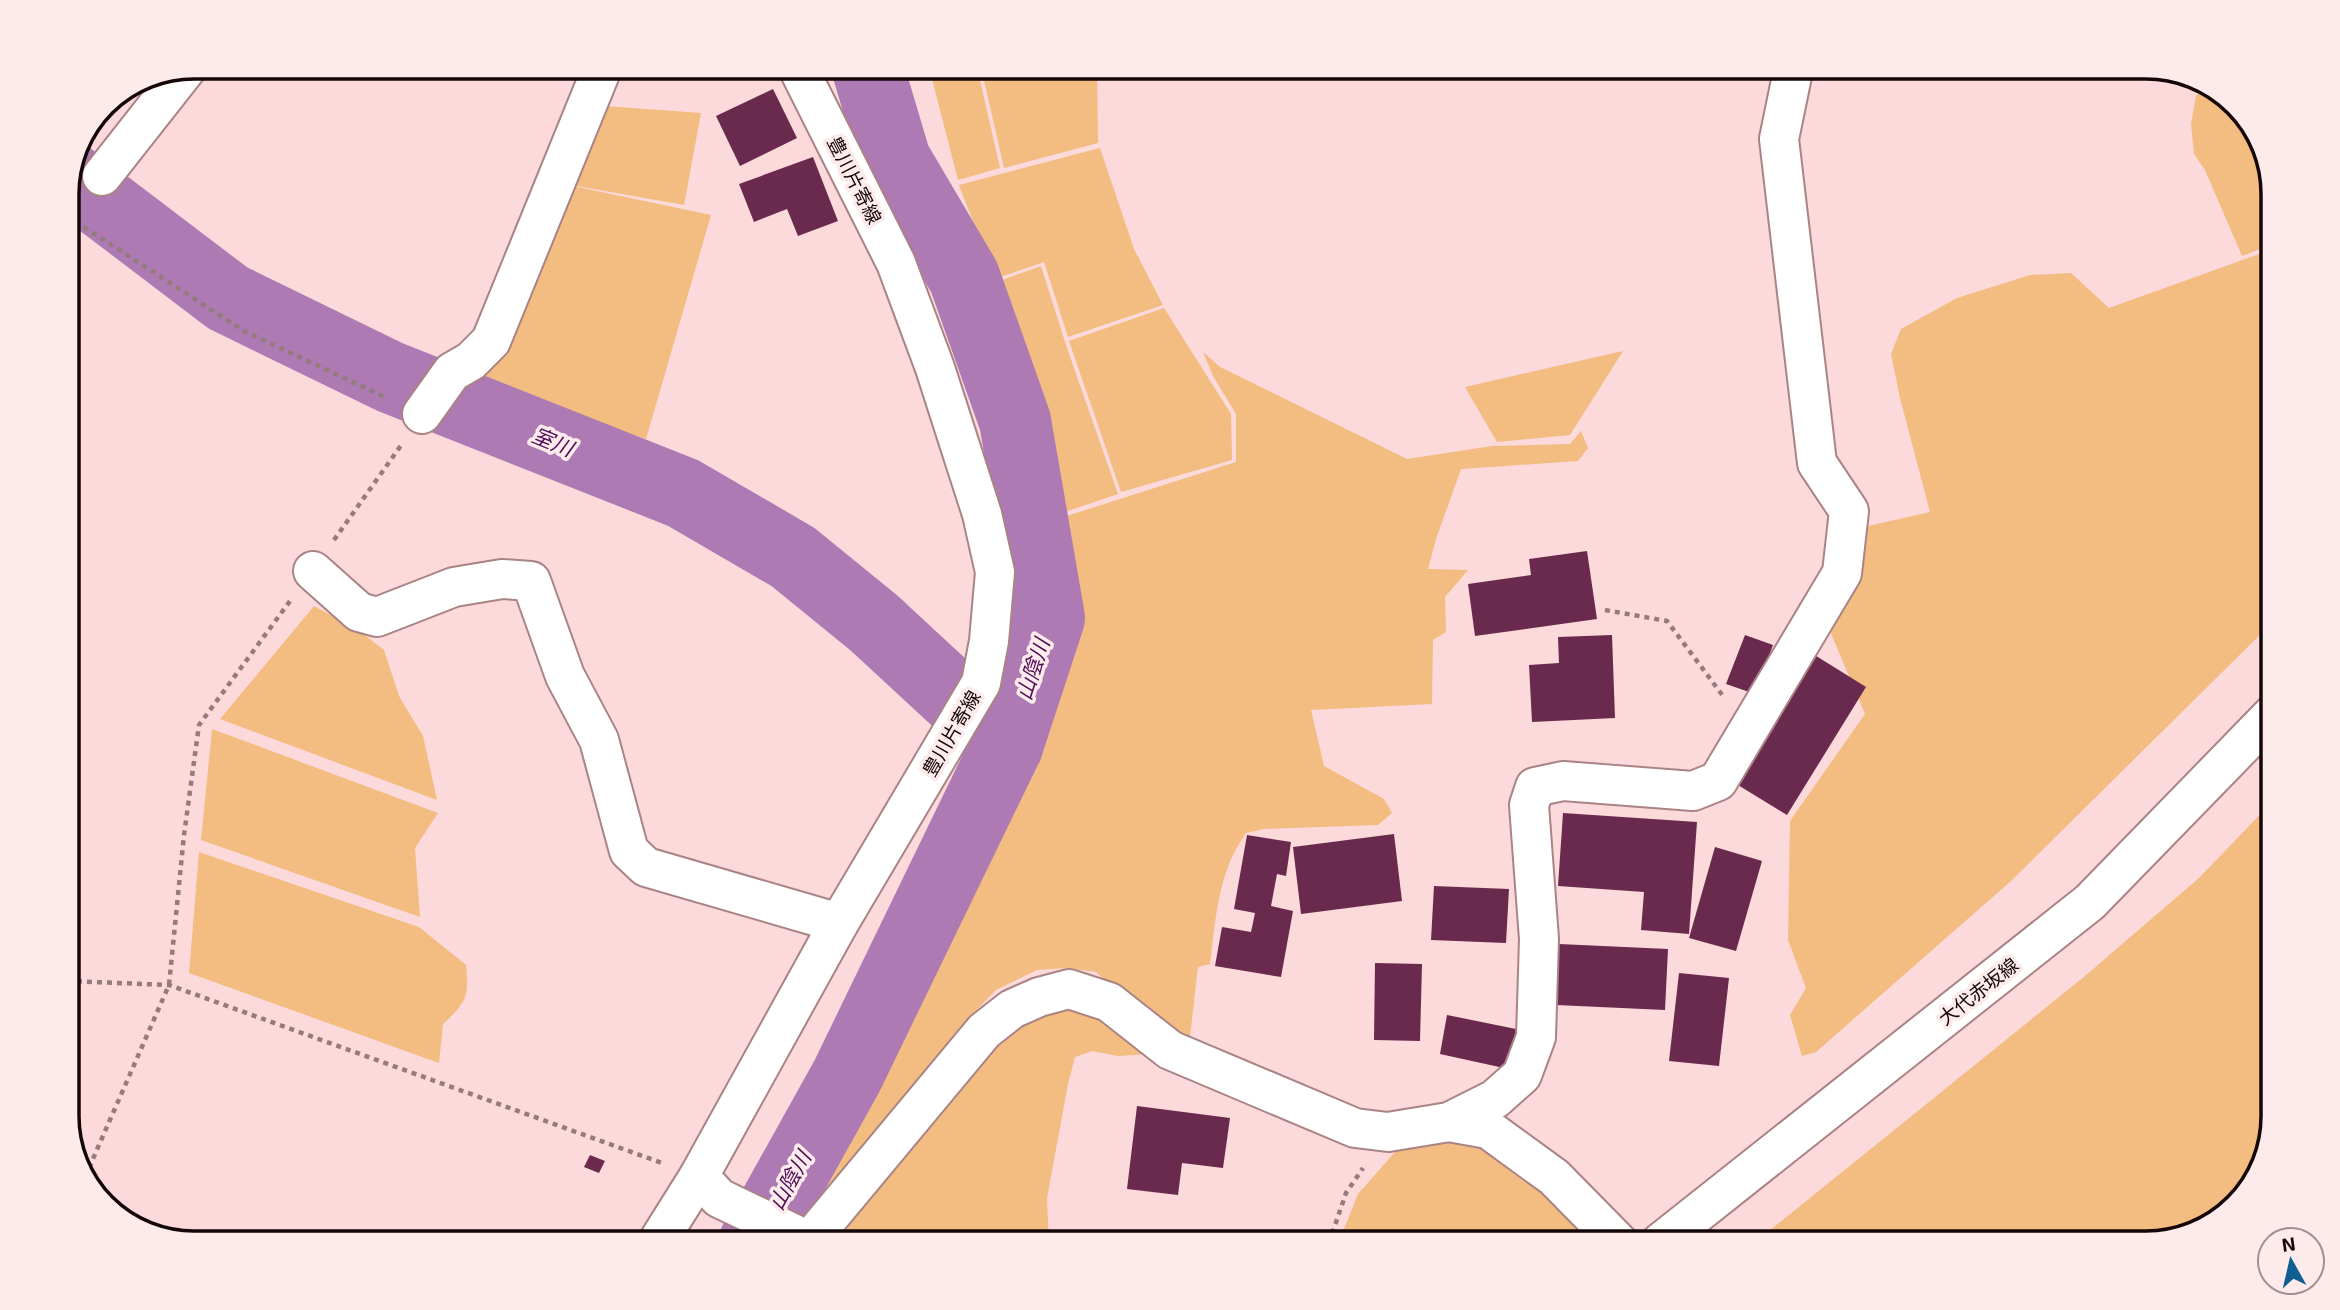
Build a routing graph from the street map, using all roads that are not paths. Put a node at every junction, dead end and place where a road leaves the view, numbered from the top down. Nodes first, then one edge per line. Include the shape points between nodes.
1 (598, 79) edge
2 (804, 79) edge
3 (1791, 79) edge
4 (177, 81) edge
5 (102, 176) dead end
6 (422, 414) road end
7 (313, 571) road end
8 (2261, 726) edge
9 (839, 923) junction
10 (1449, 1122) junction
11 (699, 1176) junction
12 (665, 1231) edge
13 (790, 1231) edge
14 (814, 1231) edge
15 (1606, 1231) edge
16 (1676, 1231) edge

1 - 6 street via 491,341 452,372
2 - 9 street, 豊川片寄線 via 896,263 982,514 995,572 981,683
3 - 10 street via 1779,139 1817,463 1849,511 1842,573 1718,781 1693,791 1563,781 1535,787 1529,805 1539,939 1536,1037 1522,1075 1495,1099
4 - 5 street
7 - 9 street via 359,612 377,617 454,587 502,579 531,581 565,676 600,740 629,851 646,867
8 - 16 street, 大代赤坂線 via 2090,902
9 - 11 street, 豊川片寄線
10 - 14 street via 1388,1132 1355,1128 1170,1051 1108,1002 1069,989 1012,1009 984,1031
10 - 15 street via 1488,1129 1554,1177
11 - 12 street, 豊川片寄線
11 - 13 street via 719,1198

